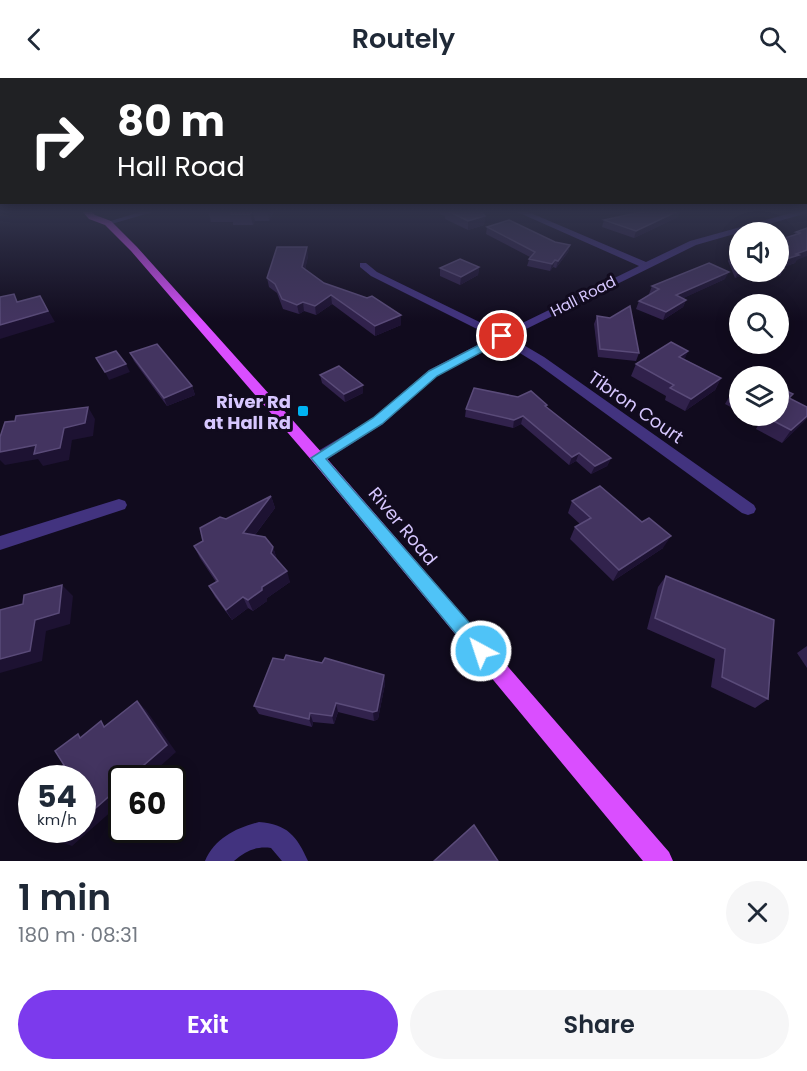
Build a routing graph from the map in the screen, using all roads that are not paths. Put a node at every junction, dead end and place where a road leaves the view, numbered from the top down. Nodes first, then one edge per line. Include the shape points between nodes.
1 (133, 248) edge
2 (604, 248) edge
3 (683, 248) edge
4 (363, 265) dead end
5 (644, 265) junction
6 (502, 336) junction
7 (318, 458) junction
8 (119, 505) dead end
9 (748, 509) dead end
10 (0, 543) edge
11 (218, 861) edge
12 (295, 861) edge
13 (660, 861) edge

1 - 7 main road, River Road
2 - 5 street
3 - 5 street, Hall Road
4 - 6 street, Tibron Court via 374,274
5 - 6 street, Hall Road
6 - 7 street, Hall Road via 433,374 378,421
6 - 9 street, Tibron Court
7 - 13 main road, River Road
8 - 10 street
11 - 12 street via 237,841 261,834 282,842

